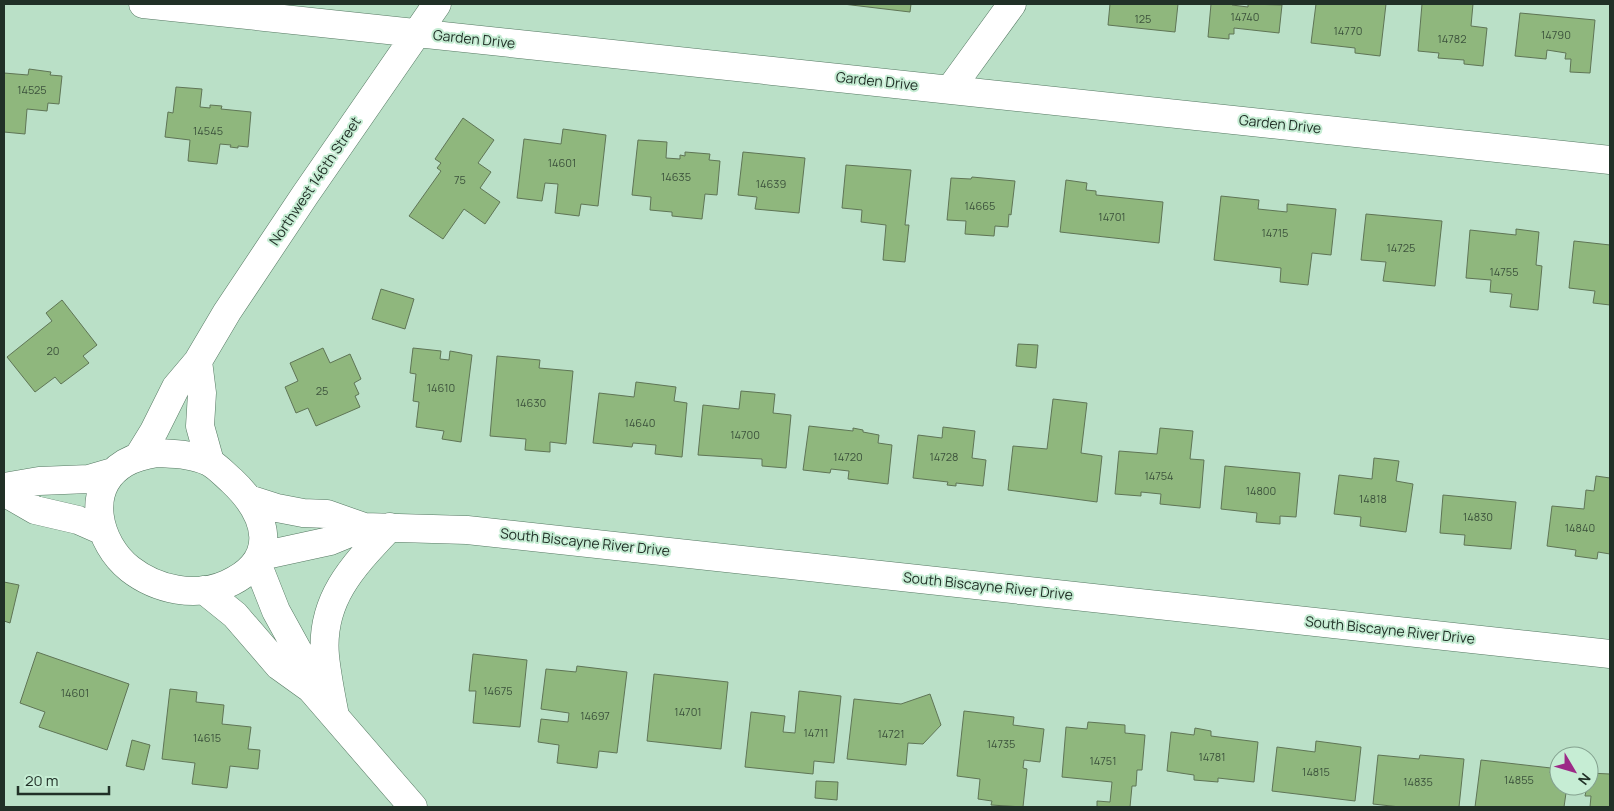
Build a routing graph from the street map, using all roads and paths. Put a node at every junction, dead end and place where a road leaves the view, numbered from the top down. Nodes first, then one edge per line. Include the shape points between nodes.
1 (143, 4) edge
2 (437, 4) edge
3 (1012, 4) edge
4 (416, 33) junction
5 (951, 88) junction
6 (1610, 160) edge
7 (198, 361) junction
8 (138, 457) junction
9 (210, 462) junction
10 (113, 472) junction
11 (4, 487) edge
12 (4, 492) edge
13 (249, 499) junction
14 (377, 527) junction
15 (104, 531) junction
16 (259, 559) junction
17 (204, 590) junction
18 (1610, 654) edge
19 (311, 689) junction
20 (335, 716) junction
21 (412, 807) edge

1 - 4 street, Garden Drive
2 - 4 street, Northwest 146th Street
3 - 5 street
4 - 5 street, Garden Drive
4 - 7 street, Northwest 146th Street via 238,295
5 - 6 street, Garden Drive
7 - 8 street, Northwest 146th Street via 176,387
7 - 9 street via 202,393 200,426
8 - 9 street via 176,454
8 - 10 street
9 - 13 street
10 - 11 street via 89,479 39,480
10 - 15 street via 99,500
12 - 15 street via 35,510 78,520
13 - 14 street, South Biscayne River Drive via 277,508 327,514
13 - 16 street via 263,532
14 - 16 street, South Biscayne River Drive
14 - 18 street, South Biscayne River Drive via 467,530
14 - 20 street via 337,591 331,607 325,654
15 - 17 street via 117,557 147,580 185,591
16 - 17 street via 232,582
16 - 19 street via 276,611 298,651
17 - 19 street via 235,615 278,666
19 - 20 street
20 - 21 street

